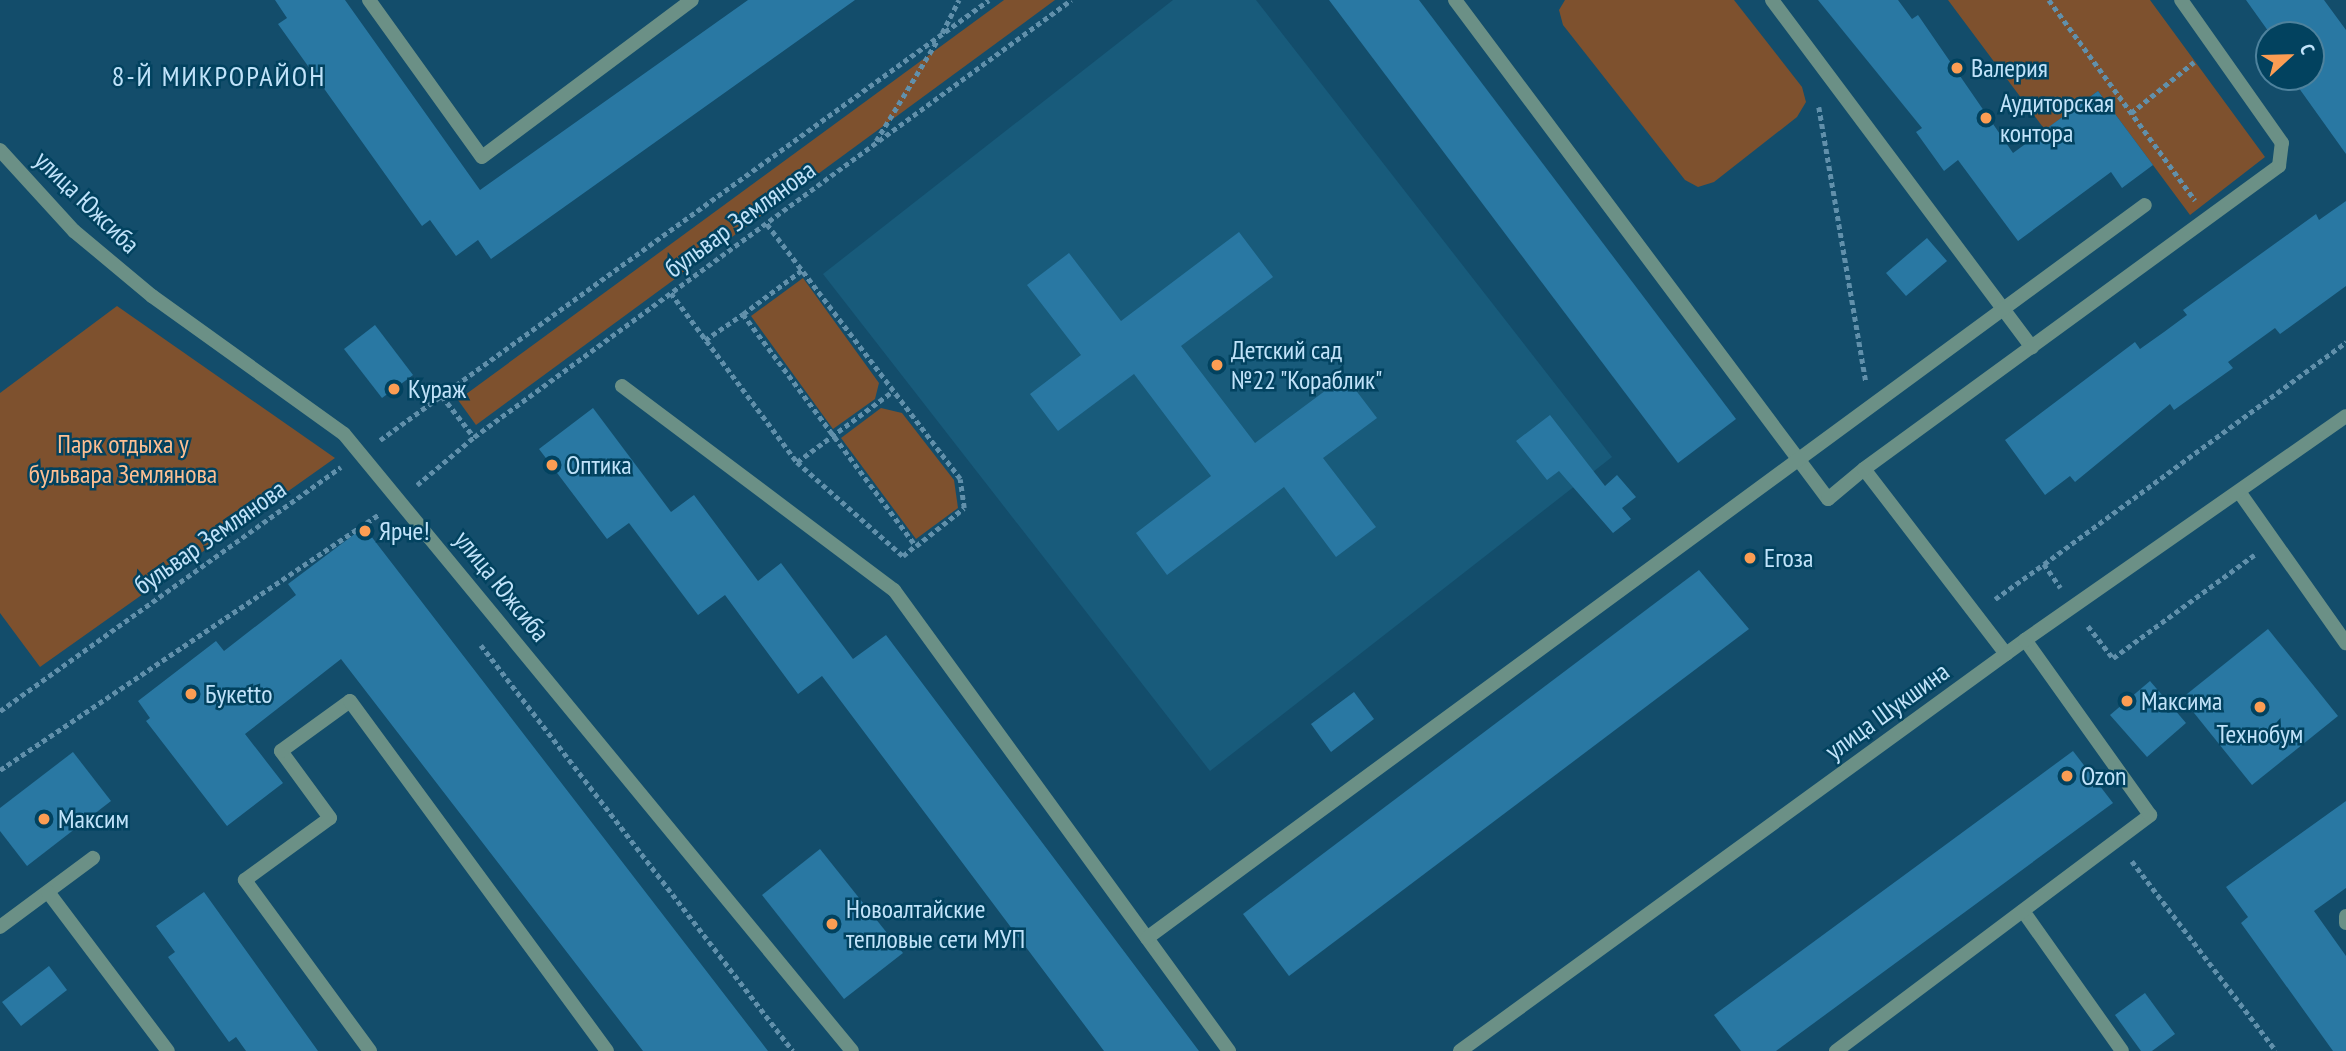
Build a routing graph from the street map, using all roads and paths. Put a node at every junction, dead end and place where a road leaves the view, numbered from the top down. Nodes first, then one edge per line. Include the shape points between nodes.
1 (369, 0) edge
2 (692, 0) edge
3 (959, 0) edge
4 (989, 0) edge
5 (1071, 0) edge
6 (1455, 0) edge
7 (1772, 0) edge
8 (2049, 0) edge
9 (2181, 0) edge
10 (940, 37) junction
11 (2214, 47) junction
12 (1810, 51) junction
13 (2131, 113) junction
14 (874, 144) junction
15 (0, 150) edge
16 (2145, 205) dead end
17 (2200, 207) dead end
18 (766, 223) junction
19 (802, 270) junction
20 (671, 293) junction
21 (2003, 310) junction
22 (743, 314) junction
23 (705, 340) junction
24 (2346, 342) edge
25 (2032, 348) junction
26 (622, 386) dead end
27 (893, 391) junction
28 (442, 396) junction
29 (1871, 410) junction
30 (2346, 416) edge
31 (834, 436) junction
32 (474, 437) junction
33 (361, 454) junction
34 (1799, 460) junction
35 (797, 462) junction
36 (1864, 469) junction
37 (2240, 493) junction
38 (399, 500) junction
39 (380, 514) junction
40 (388, 524) dead end
41 (916, 546) junction
42 (2044, 564) dead end
43 (473, 634) dead end
44 (2025, 640) junction
45 (2346, 643) edge
46 (2006, 654) junction
47 (0, 711) edge
48 (0, 770) edge
49 (2117, 840) junction
50 (93, 858) dead end
51 (48, 892) junction
52 (2023, 911) junction
53 (2346, 916) edge
54 (2346, 923) edge
55 (0, 927) edge
56 (1147, 938) junction
57 (167, 1051) edge
58 (370, 1051) edge
59 (607, 1051) edge
60 (793, 1051) edge
61 (852, 1051) edge
62 (1229, 1051) edge
63 (1460, 1051) edge
64 (1836, 1051) edge
65 (2122, 1051) edge
66 (2276, 1051) edge

1 - 2 street via 482,157
3 - 10 path
4 - 10 path, бульвар Землянова
5 - 14 path, бульвар Землянова
6 - 34 street
7 - 12 street
8 - 13 path
9 - 11 street
10 - 14 path
10 - 28 path, бульвар Землянова
11 - 13 path
11 - 25 street via 2282,143 2279,166
12 - 21 street
12 - 29 path
13 - 17 path
14 - 18 path, бульвар Землянова
15 - 33 street, улица Южсиба via 74,230 152,296 344,434
16 - 21 street
18 - 19 path
18 - 20 path, бульвар Землянова
19 - 22 path
19 - 27 path
20 - 23 path
20 - 32 path, бульвар Землянова
21 - 25 street
21 - 29 street
22 - 23 path
22 - 31 path
23 - 35 path
24 - 42 path
25 - 36 street
26 - 56 street via 894,590
27 - 31 path
27 - 41 path via 960,479 964,508
28 - 32 path
28 - 33 path, бульвар Землянова
29 - 34 street
30 - 37 street, улица Шукшина
31 - 35 path
31 - 41 path
32 - 38 path, бульвар Землянова
33 - 38 street, улица Южсиба
33 - 47 path, бульвар Землянова
34 - 36 street via 1828,499
34 - 56 street
35 - 41 path via 903,556
36 - 46 street
37 - 44 street, улица Шукшина
37 - 45 street
38 - 39 path, бульвар Землянова
38 - 61 street, улица Южсиба
39 - 40 path
39 - 48 path, бульвар Землянова
43 - 60 path
44 - 46 street, улица Шукшина
44 - 49 street via 2150,816
46 - 63 street, улица Шукшина
49 - 52 street
49 - 66 path
50 - 51 street
51 - 55 street
51 - 57 street
52 - 64 street
52 - 65 street
53 - 54 street
56 - 62 street
58 - 59 street via 245,880 330,818 281,751 350,701

